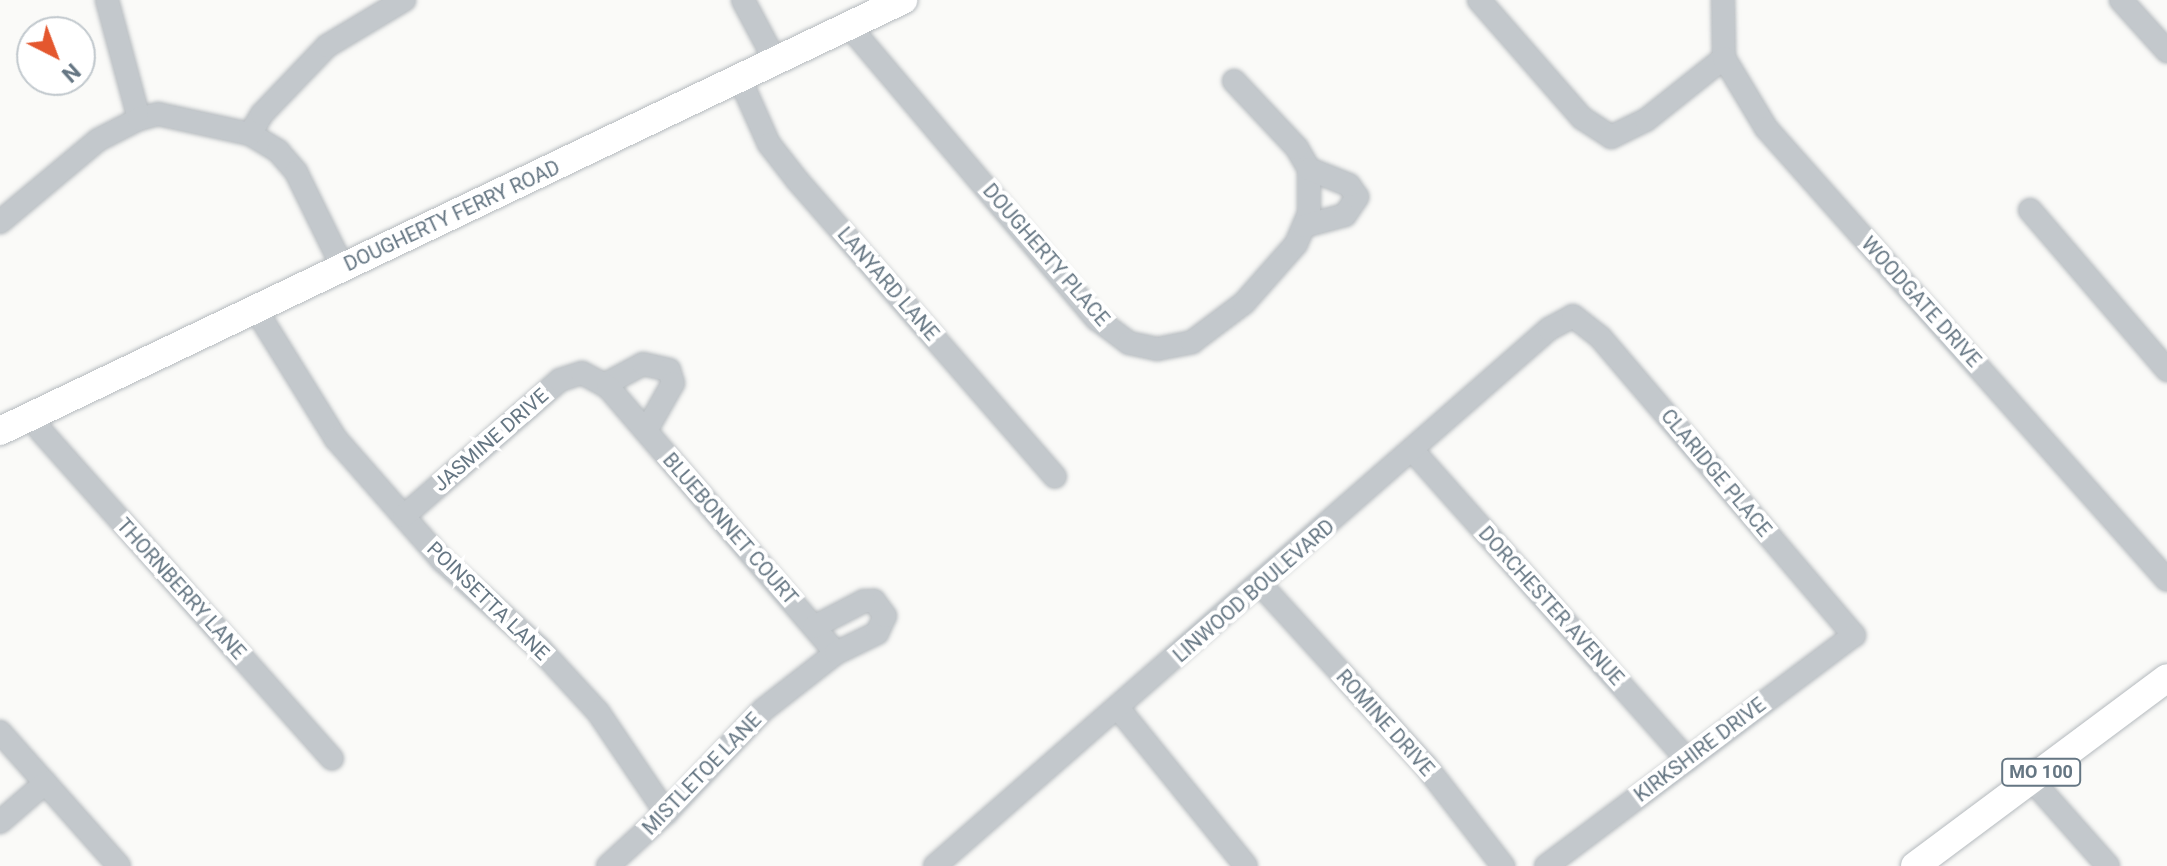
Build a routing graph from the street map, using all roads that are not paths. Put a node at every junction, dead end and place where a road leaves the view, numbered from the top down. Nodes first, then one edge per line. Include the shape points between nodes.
1 (107, 0) edge
2 (404, 0) edge
3 (743, 0) edge
4 (903, 0) edge
5 (1479, 0) edge
6 (1723, 0) edge
7 (2121, 0) edge
8 (849, 26) junction
9 (2167, 51) edge
10 (1724, 58) junction
11 (776, 62) junction
12 (740, 79) junction
13 (1234, 81) dead end
14 (139, 119) junction
15 (250, 134) junction
16 (1309, 169) junction
17 (2030, 210) dead end
18 (0, 222) edge
19 (1304, 226) junction
20 (343, 268) junction
21 (256, 310) junction
22 (1573, 316) joint
23 (2167, 370) edge
24 (582, 373) joint
25 (604, 385) junction
26 (33, 415) junction
27 (0, 431) edge
28 (646, 431) junction
29 (1414, 452) junction
30 (1055, 477) dead end
31 (404, 516) junction
32 (2167, 580) edge
33 (1261, 585) junction
34 (814, 627) junction
35 (1854, 635) joint
36 (836, 653) junction
37 (2167, 678) edge
38 (1118, 708) junction
39 (0, 732) edge
40 (332, 759) dead end
41 (1687, 760) junction
42 (2031, 779) junction
43 (45, 783) junction
44 (666, 813) junction
45 (0, 822) edge
46 (947, 862) edge
47 (119, 866) edge
48 (608, 866) edge
49 (1246, 866) edge
50 (1503, 866) edge
51 (1546, 866) edge
52 (1915, 866) edge
53 (2108, 866) edge

1 - 14 street
2 - 15 street via 366,18 327,46 262,114
3 - 11 street
4 - 8 main road, DOUGHERTY FERRY ROAD
5 - 10 street via 1582,118 1611,137 1646,120
6 - 10 street, WOODGATE DRIVE
7 - 9 street
8 - 11 main road, DOUGHERTY FERRY ROAD
8 - 19 street, DOUGHERTY PLACE via 1097,319 1129,343 1157,349 1192,342 1244,303 1296,244
10 - 32 street, WOODGATE DRIVE via 1766,128
11 - 12 main road, DOUGHERTY FERRY ROAD
12 - 20 main road, DOUGHERTY FERRY ROAD
12 - 30 street, LANYARD LANE via 769,144 797,180
13 - 16 street via 1297,148
14 - 15 street via 158,114
14 - 18 street via 98,140
15 - 20 street via 278,151 296,172
16 - 19 street, DOUGHERTY PLACE
16 - 19 street via 1349,185 1357,197 1345,215
17 - 23 street
20 - 21 main road, DOUGHERTY FERRY ROAD
21 - 26 main road, DOUGHERTY FERRY ROAD
21 - 31 street, POINSETTA LANE via 336,439
22 - 29 street, LINWOOD BOULEVARD via 1549,329
22 - 35 street, CLARIDGE PLACE via 1608,347
24 - 25 street, BLUEBONNET COURT
24 - 31 street, JASMINE DRIVE via 560,380
25 - 28 street, BLUEBONNET COURT
25 - 28 street via 643,364 669,370 673,383
26 - 27 main road, DOUGHERTY FERRY ROAD
26 - 40 street, THORNBERRY LANE via 41,431
28 - 34 street, BLUEBONNET COURT
29 - 33 street, LINWOOD BOULEVARD
29 - 41 street, DORCHESTER AVENUE
31 - 44 street, POINSETTA LANE via 598,712
33 - 38 street, LINWOOD BOULEVARD
33 - 50 street, ROMINE DRIVE via 1425,765
34 - 36 street, BLUEBONNET COURT
34 - 36 street via 864,601 881,607 883,627
35 - 41 street, KIRKSHIRE DRIVE
36 - 44 street, MISTLETOE LANE via 763,710
37 - 42 main road, MO 100
38 - 46 street, LINWOOD BOULEVARD
38 - 49 street
39 - 43 street
41 - 51 street, KIRKSHIRE DRIVE
42 - 52 main road, MO 100
42 - 53 street
43 - 45 street
43 - 47 street
44 - 48 street, MISTLETOE LANE

